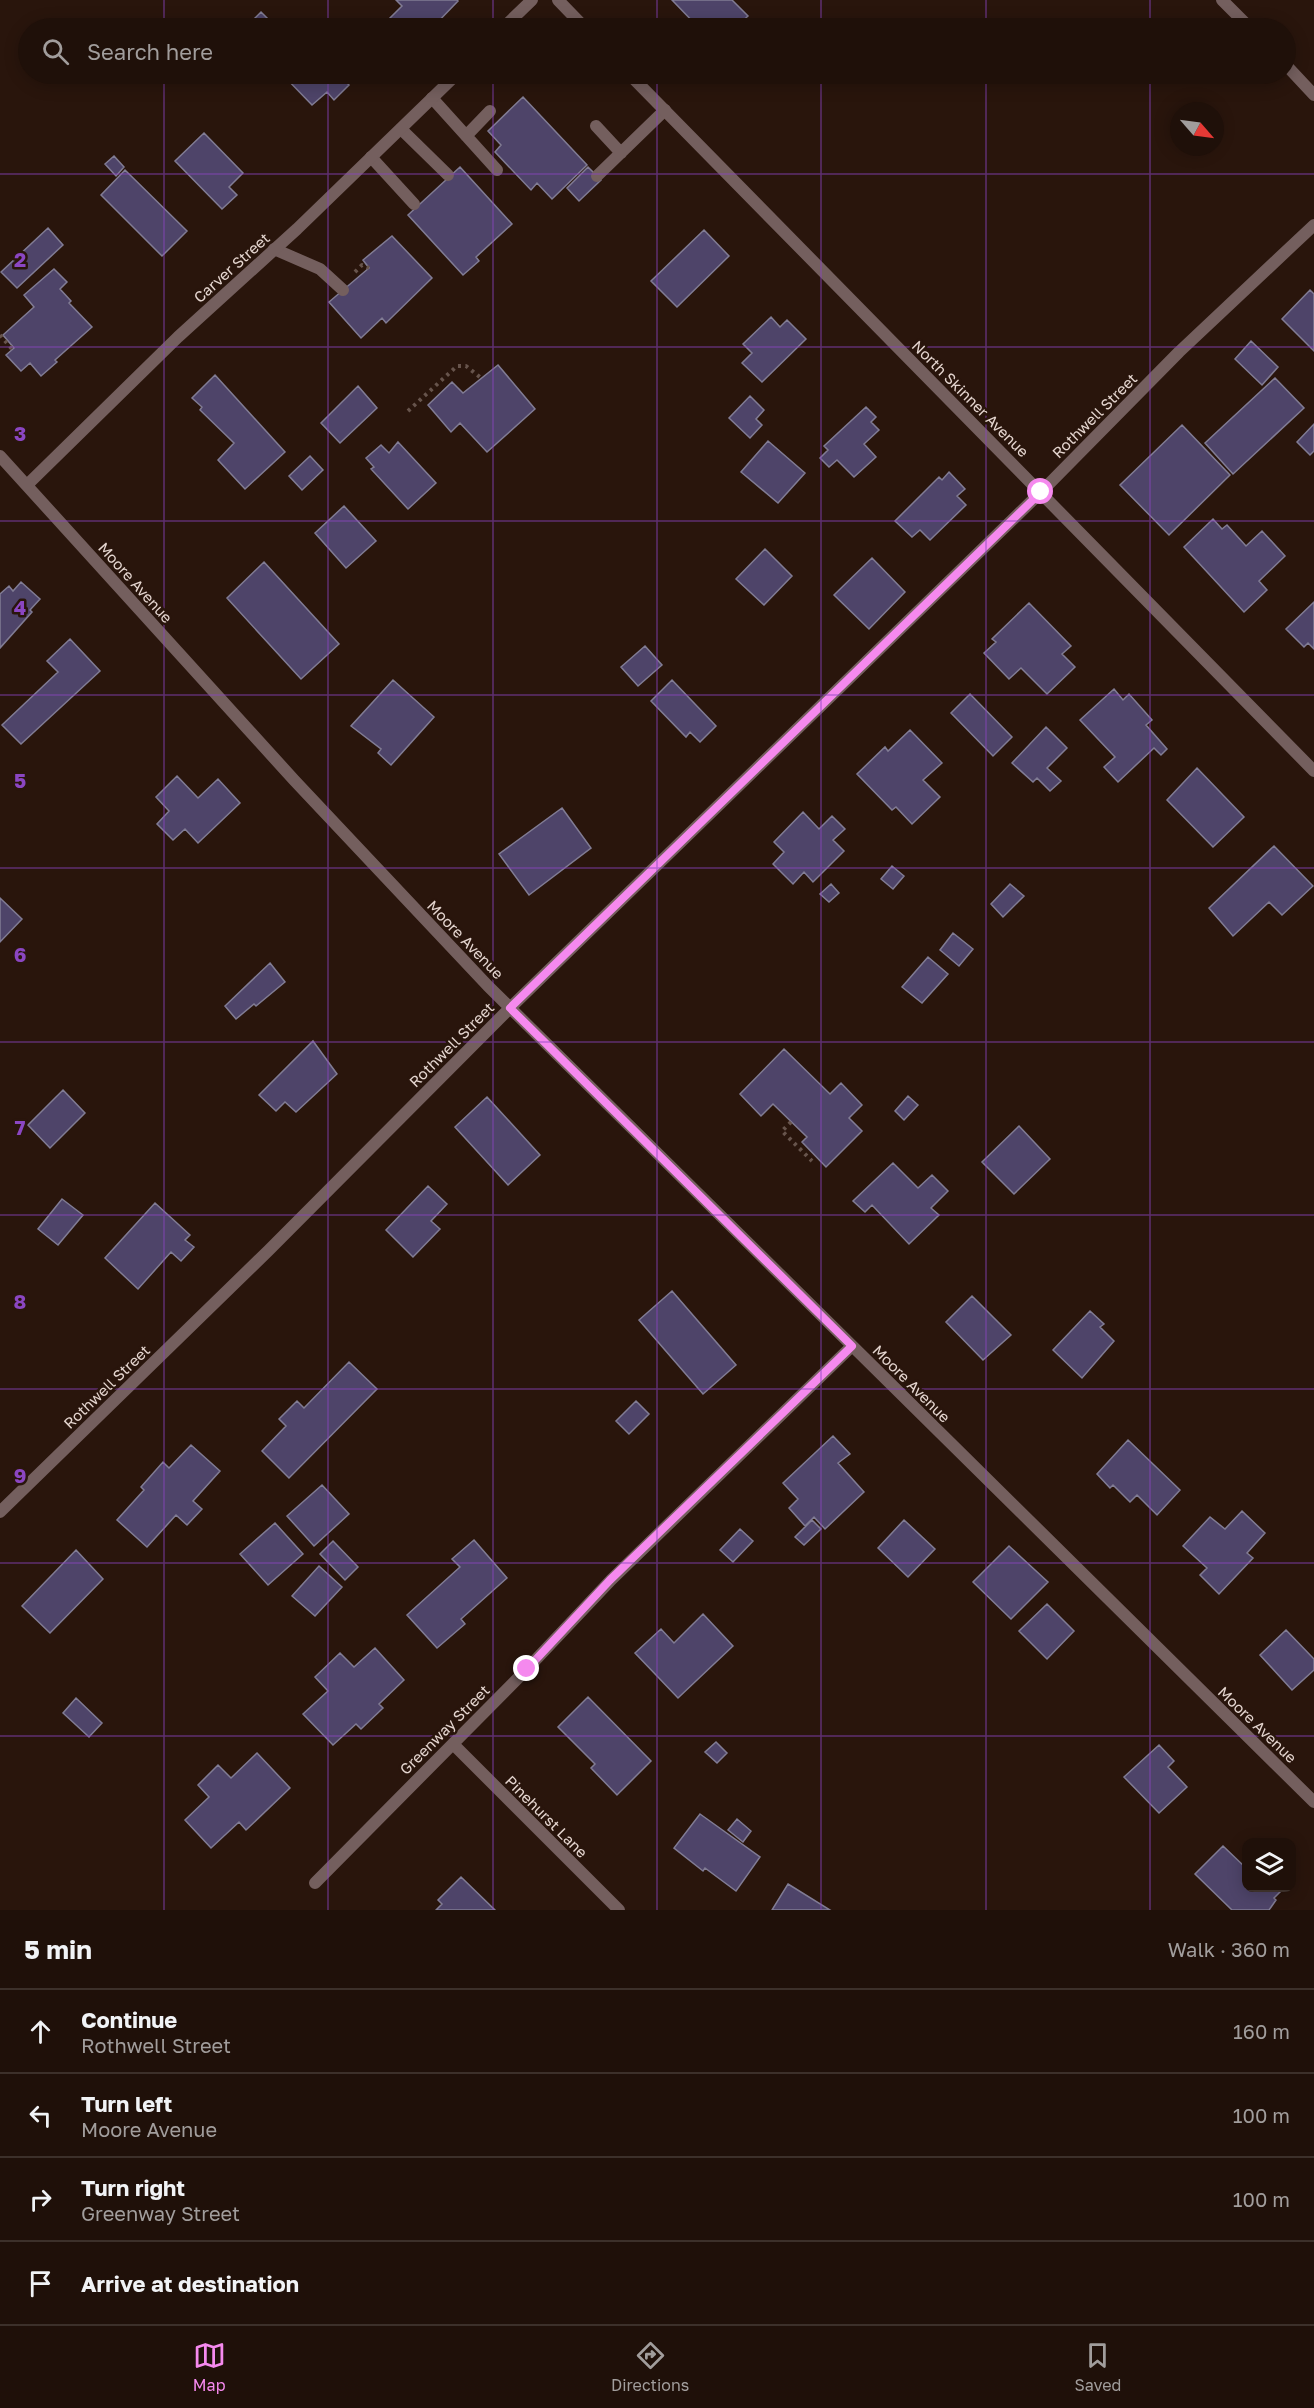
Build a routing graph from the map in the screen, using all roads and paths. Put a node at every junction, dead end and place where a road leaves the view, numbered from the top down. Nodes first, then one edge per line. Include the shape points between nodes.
1 (532, 0) edge
2 (558, 0) edge
3 (1222, 0) edge
4 (513, 18) edge
5 (575, 18) edge
6 (1240, 18) edge
7 (1296, 76) edge
8 (447, 84) edge
9 (639, 84) edge
10 (1314, 95) edge
11 (432, 98) junction
12 (665, 110) junction
13 (490, 111) dead end
14 (596, 126) dead end
15 (401, 129) junction
16 (466, 136) junction
17 (621, 153) junction
18 (372, 157) junction
19 (497, 170) dead end
20 (448, 175) dead end
21 (597, 176) dead end
22 (414, 204) dead end
23 (1314, 225) edge
24 (274, 249) junction
25 (342, 290) dead end
26 (0, 335) edge
27 (12, 350) dead end
28 (481, 378) dead end
29 (408, 411) dead end
30 (0, 456) edge
31 (27, 485) junction
32 (1041, 492) junction
33 (1314, 771) edge
34 (510, 1008) junction
35 (791, 1122) dead end
36 (812, 1161) dead end
37 (852, 1346) junction
38 (0, 1512) edge
39 (453, 1744) junction
40 (1314, 1802) edge
41 (315, 1883) dead end
42 (619, 1910) edge

1 - 4 street
2 - 5 street
3 - 6 street
7 - 10 street
8 - 11 street, Carver Street
9 - 12 street, North Skinner Avenue
11 - 15 street, Carver Street
11 - 16 street
12 - 17 street
12 - 32 street, North Skinner Avenue
13 - 16 street
14 - 17 street
15 - 18 street, Carver Street
15 - 20 street
16 - 19 street
17 - 21 street
18 - 22 street
18 - 24 street, Carver Street
23 - 32 street, Rothwell Street via 1179,352
24 - 25 street via 320,269
24 - 31 street, Carver Street
26 - 27 path
28 - 29 path via 466,366 457,366
30 - 31 street, Moore Avenue
31 - 34 street, Moore Avenue via 397,891
32 - 33 street, North Skinner Avenue
32 - 34 street, Rothwell Street
34 - 37 street, Moore Avenue
34 - 38 street, Rothwell Street
35 - 36 path via 782,1131
37 - 39 street, Greenway Street via 610,1580
37 - 40 street, Moore Avenue
39 - 41 street, Greenway Street
39 - 42 street, Pinehurst Lane

